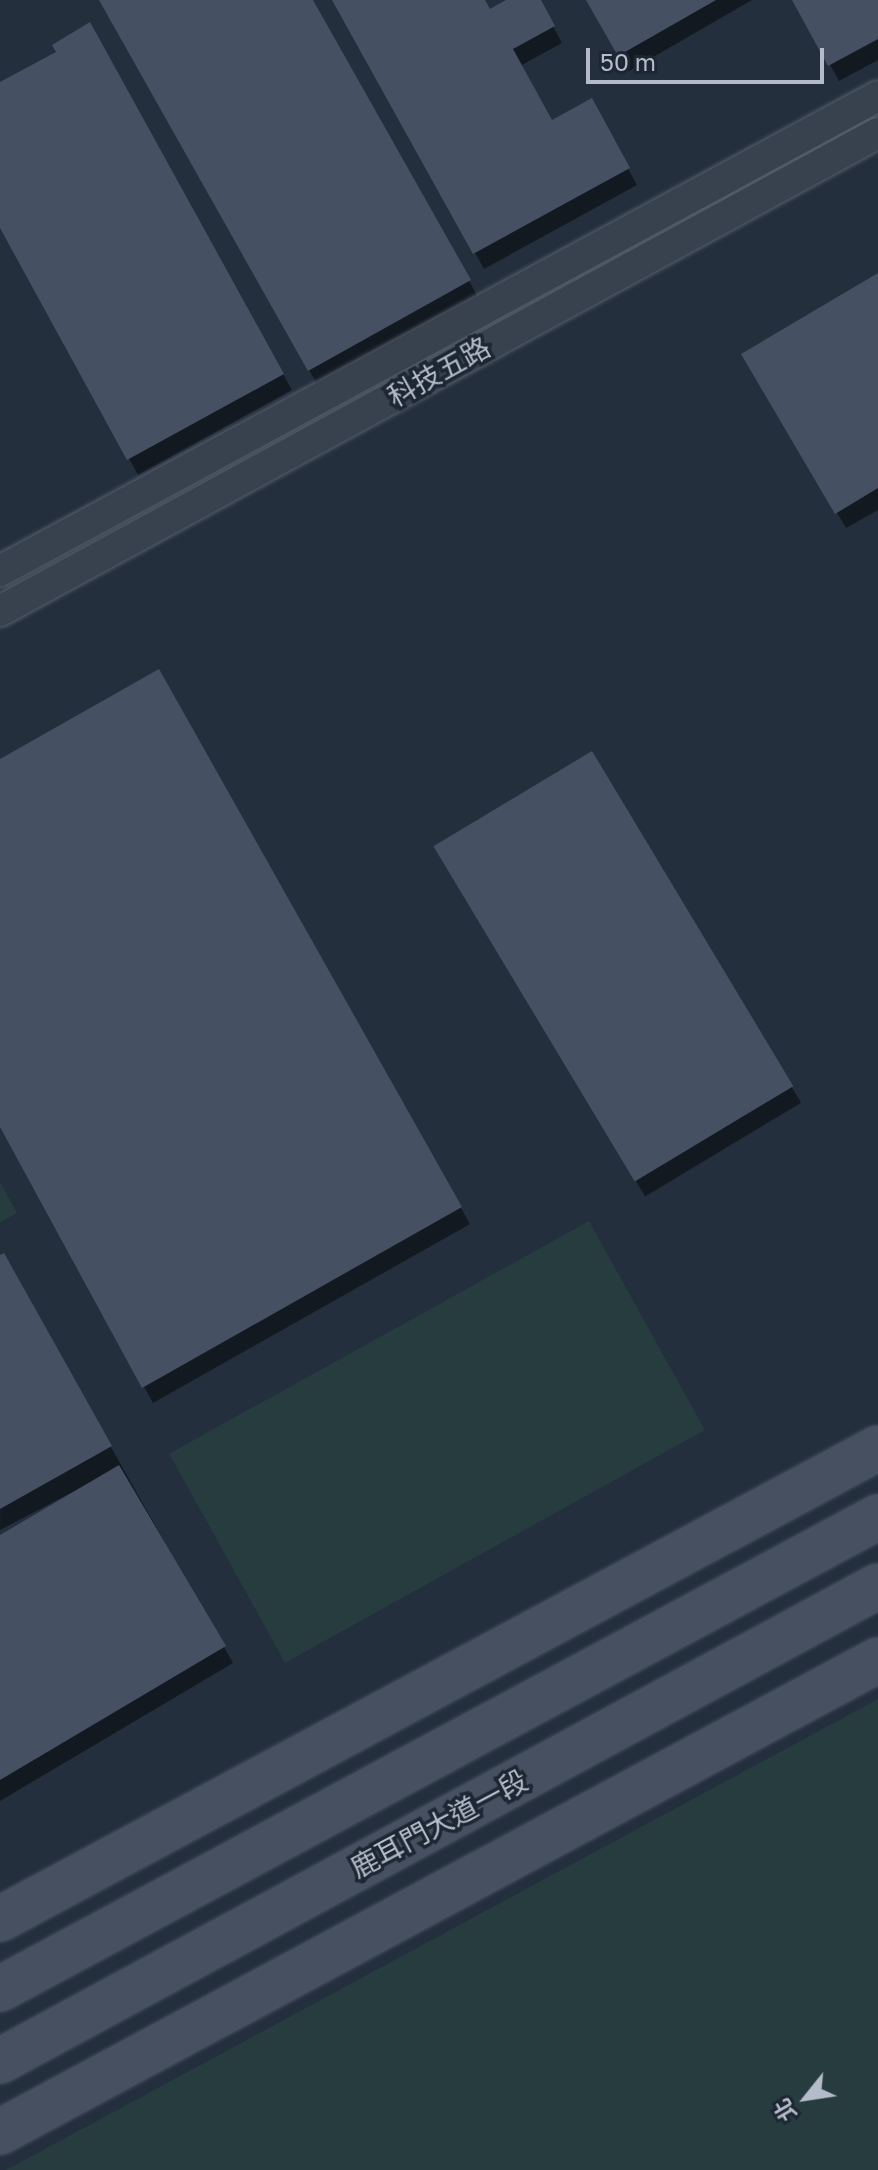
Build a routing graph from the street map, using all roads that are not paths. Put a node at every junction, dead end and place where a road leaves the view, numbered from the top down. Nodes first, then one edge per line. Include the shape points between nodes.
1 (878, 96) edge
2 (878, 133) edge
3 (0, 571) edge
4 (0, 611) edge
5 (878, 1448) edge
6 (878, 1517) edge
7 (878, 1586) edge
8 (878, 1660) edge
9 (0, 1919) edge
10 (0, 1989) edge
11 (0, 2061) edge
12 (0, 2132) edge

1 - 3 street, 科技五路
2 - 4 street, 科技五路
5 - 9 street
6 - 10 street
7 - 11 street, 鹿耳門大道一段
8 - 12 street

